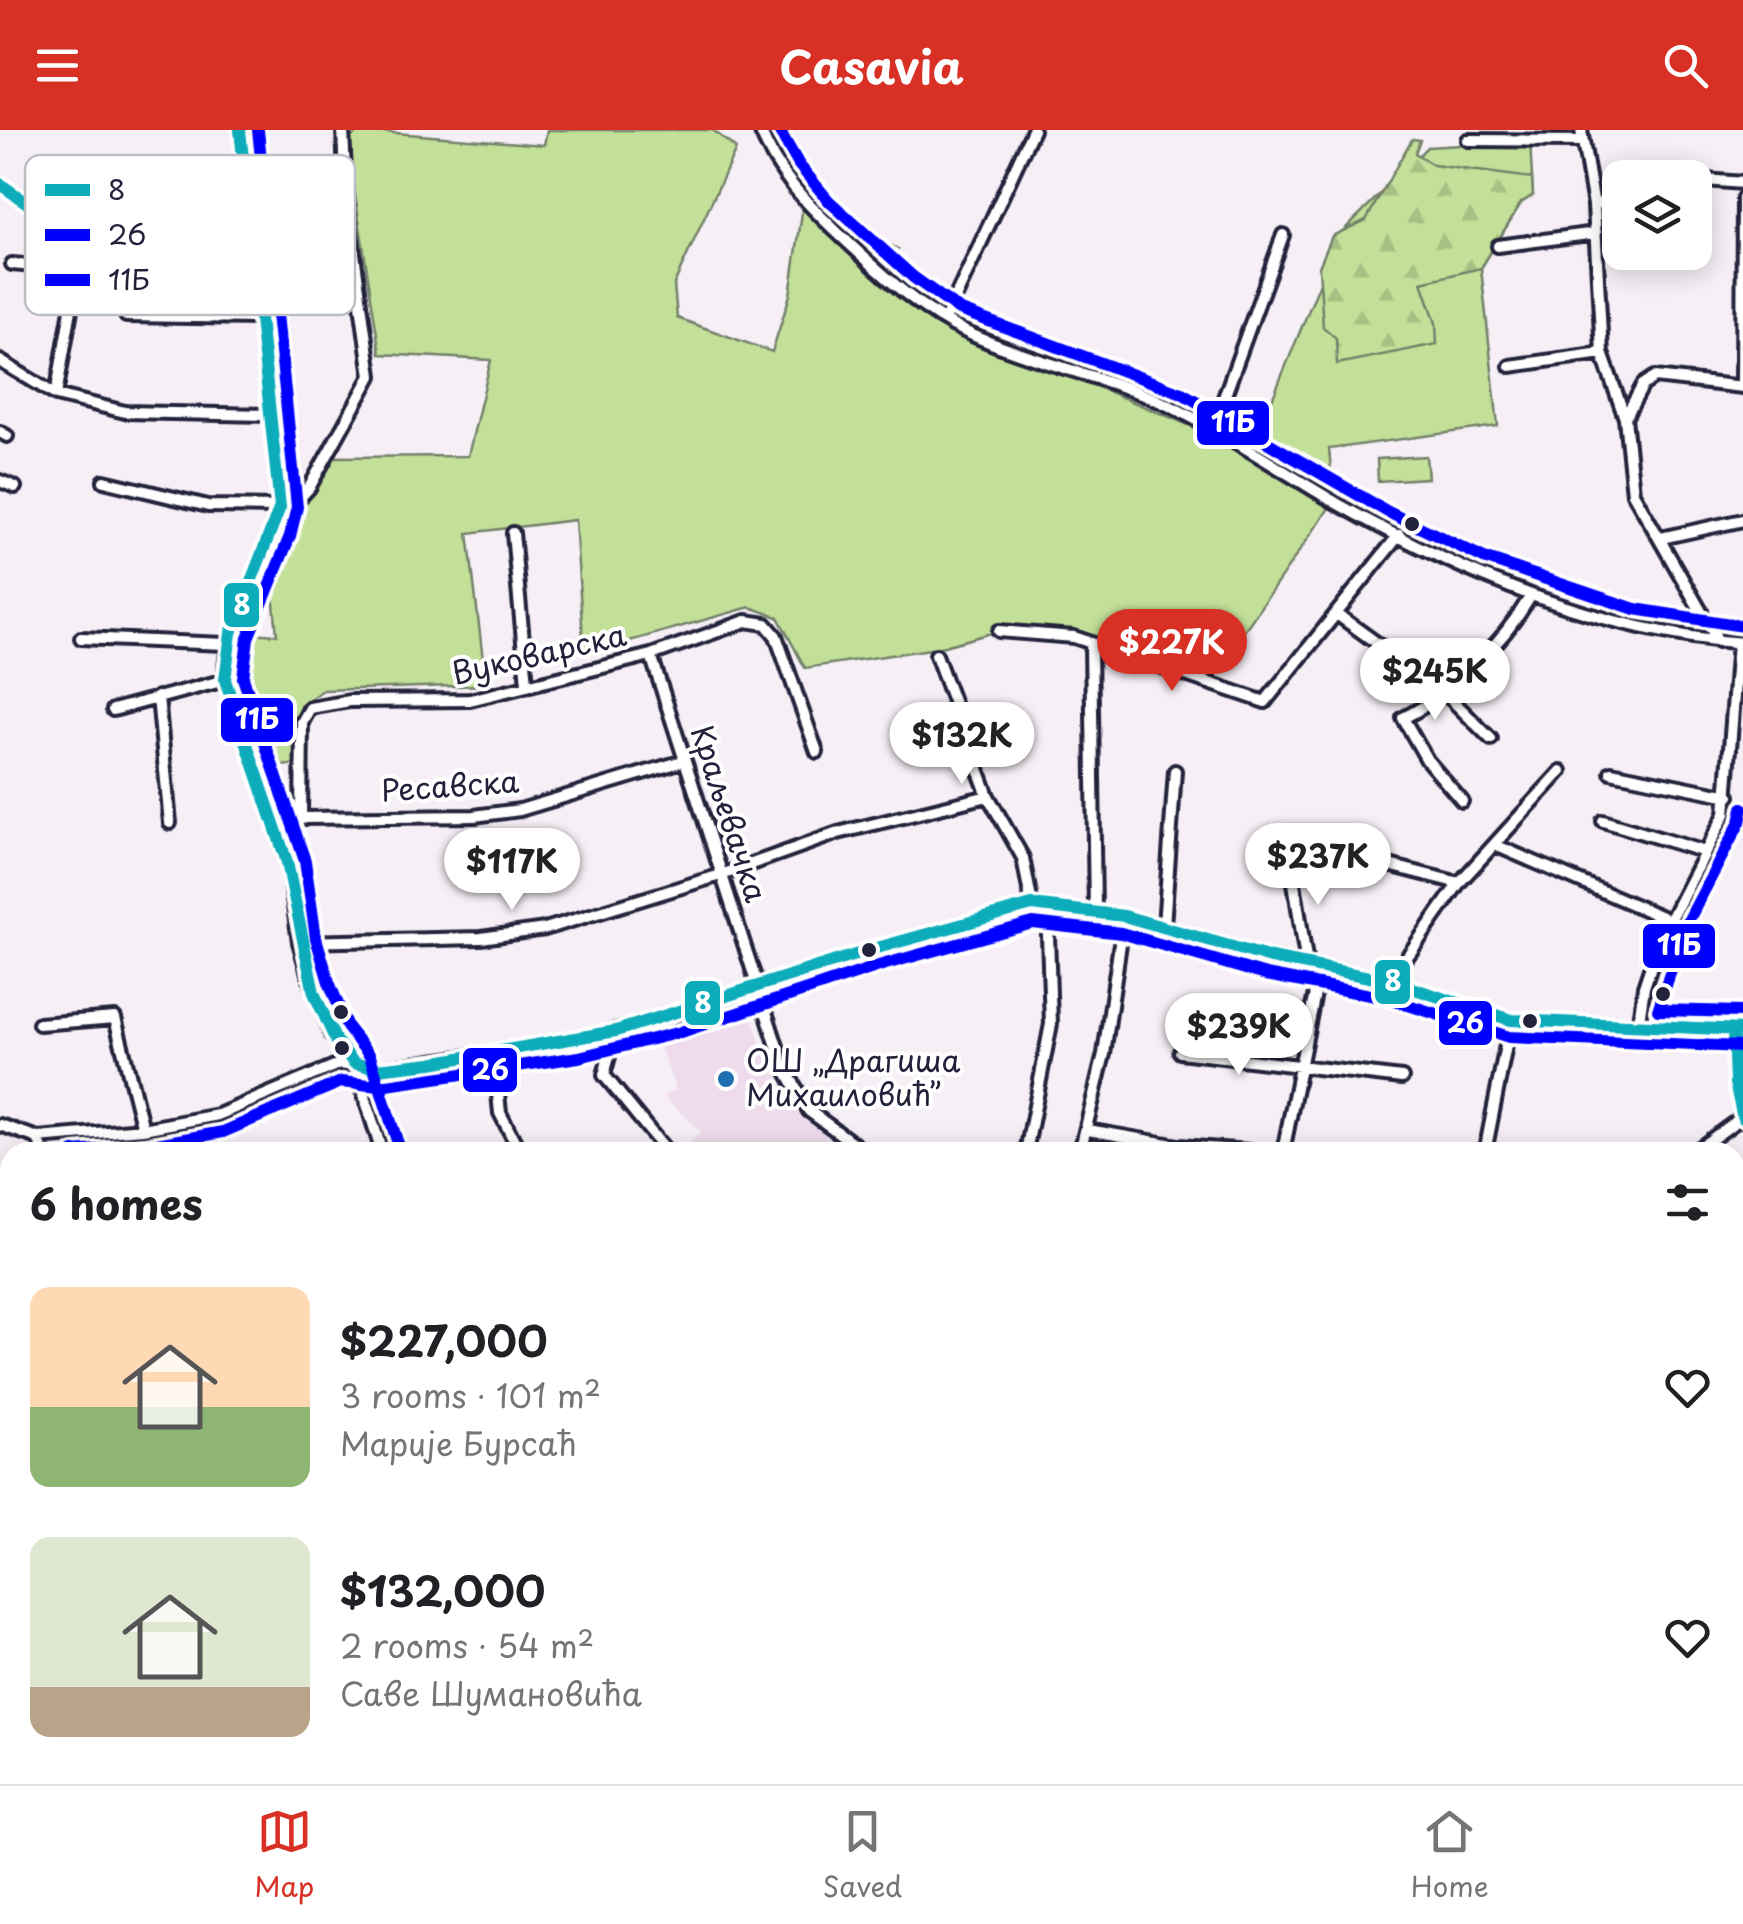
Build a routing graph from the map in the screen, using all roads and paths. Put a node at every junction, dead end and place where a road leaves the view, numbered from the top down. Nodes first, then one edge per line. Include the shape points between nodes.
1 (240, 130) edge
2 (342, 130) edge
3 (760, 130) edge
4 (1033, 130) edge
5 (1582, 136) edge
6 (1468, 140) dead end
7 (242, 155) edge
8 (344, 155) edge
9 (1712, 181) edge
10 (1743, 183) edge
11 (1, 186) edge
12 (1743, 198) edge
13 (25, 202) edge
14 (1602, 202) edge
15 (1594, 205) junction
16 (1596, 233) junction
17 (1283, 235) dead end
18 (1498, 246) dead end
19 (355, 261) edge
20 (12, 264) dead end
21 (25, 265) edge
22 (70, 315) edge
23 (260, 315) edge
24 (126, 316) dead end
25 (260, 318) junction
26 (946, 320) junction
27 (1602, 353) junction
28 (0, 361) edge
29 (1510, 366) dead end
30 (1742, 387) edge
31 (56, 395) junction
32 (272, 416) junction
33 (1625, 418) junction
34 (1213, 428) junction
35 (104, 481) dead end
36 (0, 482) edge
37 (15, 488) dead end
38 (280, 507) junction
39 (1743, 520) edge
40 (277, 523) junction
41 (513, 533) dead end
42 (1399, 535) junction
43 (1661, 538) junction
44 (1530, 597) junction
45 (1338, 616) junction
46 (999, 631) dead end
47 (81, 638) dead end
48 (1718, 641) junction
49 (1740, 643) edge
50 (225, 644) junction
51 (1091, 645) junction
52 (651, 655) junction
53 (936, 656) dead end
54 (225, 680) junction
55 (527, 684) junction
56 (1444, 691) junction
57 (158, 697) junction
58 (113, 710) dead end
59 (1739, 728) edge
60 (1491, 739) dead end
61 (818, 752) dead end
62 (684, 761) junction
63 (1174, 771) dead end
64 (1561, 772) dead end
65 (1611, 772) dead end
66 (988, 796) junction
67 (1729, 796) junction
68 (1462, 801) dead end
69 (301, 818) junction
70 (1603, 821) dead end
71 (170, 823) dead end
72 (274, 825) junction
73 (1495, 845) junction
74 (1705, 852) junction
75 (724, 874) junction
76 (1459, 884) junction
77 (1032, 905) junction
78 (1047, 906) junction
79 (1095, 910) junction
80 (1124, 916) junction
81 (1668, 920) junction
82 (1164, 926) junction
83 (299, 942) junction
84 (1307, 965) junction
85 (1320, 968) junction
86 (1390, 981) junction
87 (756, 988) junction
88 (1511, 1020) junction
89 (39, 1024) dead end
90 (1638, 1027) junction
91 (1738, 1030) edge
92 (616, 1031) junction
93 (1180, 1052) dead end
94 (494, 1055) junction
95 (354, 1063) junction
96 (1302, 1064) junction
97 (1402, 1078) dead end
98 (1743, 1117) edge
99 (0, 1125) edge
100 (143, 1128) junction
101 (1088, 1130) junction
102 (38, 1138) junction
103 (39, 1142) edge
104 (379, 1142) edge
105 (515, 1142) edge
106 (659, 1142) edge
107 (853, 1142) edge
108 (1028, 1142) edge
109 (1084, 1142) edge
110 (1156, 1142) edge
111 (1285, 1142) edge
112 (1487, 1142) edge
113 (1708, 1142) edge

1 - 7 street
2 - 8 street
3 - 26 street via 800,198 903,292
4 - 26 street
5 - 6 street
5 - 15 street
9 - 10 street
11 - 13 street
12 - 30 street
14 - 15 street
15 - 16 street
16 - 18 street
16 - 27 street
17 - 34 street
19 - 40 street via 371,376 309,488
20 - 21 street
22 - 31 street
23 - 25 street
24 - 25 street
25 - 32 street
26 - 34 street
27 - 29 street
27 - 33 street
28 - 31 street
30 - 33 street via 1655,377
31 - 32 street via 125,412
32 - 38 street
33 - 43 street via 1636,504
34 - 42 street
35 - 38 street via 208,506
36 - 37 street
38 - 40 street
39 - 43 street
40 - 50 street
41 - 55 street
42 - 44 street
42 - 45 street
43 - 48 street
44 - 48 street via 1649,631
44 - 56 street via 1504,635
45 - 51 street via 1265,702
45 - 56 street
46 - 51 street via 1056,632
47 - 50 street
48 - 49 street
49 - 59 street
50 - 54 street
51 - 79 street
52 - 55 street, Вуковарска
52 - 61 street, Вуковарска via 738,623 766,624
52 - 62 street, Краљевачка
53 - 66 street
54 - 57 street
54 - 72 street
55 - 69 street, Вуковарска via 470,700 310,708 302,722
56 - 60 street
56 - 68 street via 1403,718
57 - 58 street
57 - 71 street
59 - 67 street
62 - 69 street, Ресавска via 520,810
62 - 75 street, Краљевачка
63 - 82 street
64 - 73 street
65 - 67 street
66 - 75 street via 838,833
66 - 77 street via 1023,858
67 - 74 street
69 - 72 street, Ресавска
70 - 74 street
72 - 83 street via 288,865
73 - 76 street
73 - 81 street
74 - 81 street
75 - 83 street via 545,929 481,938
75 - 87 street, Краљевачка
76 - 84 street via 1292,840
76 - 86 street
77 - 78 street
77 - 87 street
78 - 79 street
78 - 108 street via 1051,1024
79 - 80 street
80 - 82 street
80 - 101 street
81 - 90 street via 1644,987
82 - 84 street
83 - 95 street via 325,1022
84 - 85 street
85 - 86 street
85 - 96 street
86 - 88 street
87 - 92 street
87 - 107 street, Краљевачка via 800,1099
88 - 90 street
88 - 112 street
89 - 100 street via 114,1018
90 - 91 street
91 - 98 street via 1735,1082
92 - 94 street
92 - 106 street via 604,1075
93 - 96 street
94 - 95 street via 377,1068
94 - 105 street via 500,1113
95 - 100 street via 218,1115
95 - 104 street
96 - 97 street
96 - 111 street
98 - 113 street
99 - 102 street
100 - 102 street
101 - 109 street
101 - 110 street
102 - 103 street

